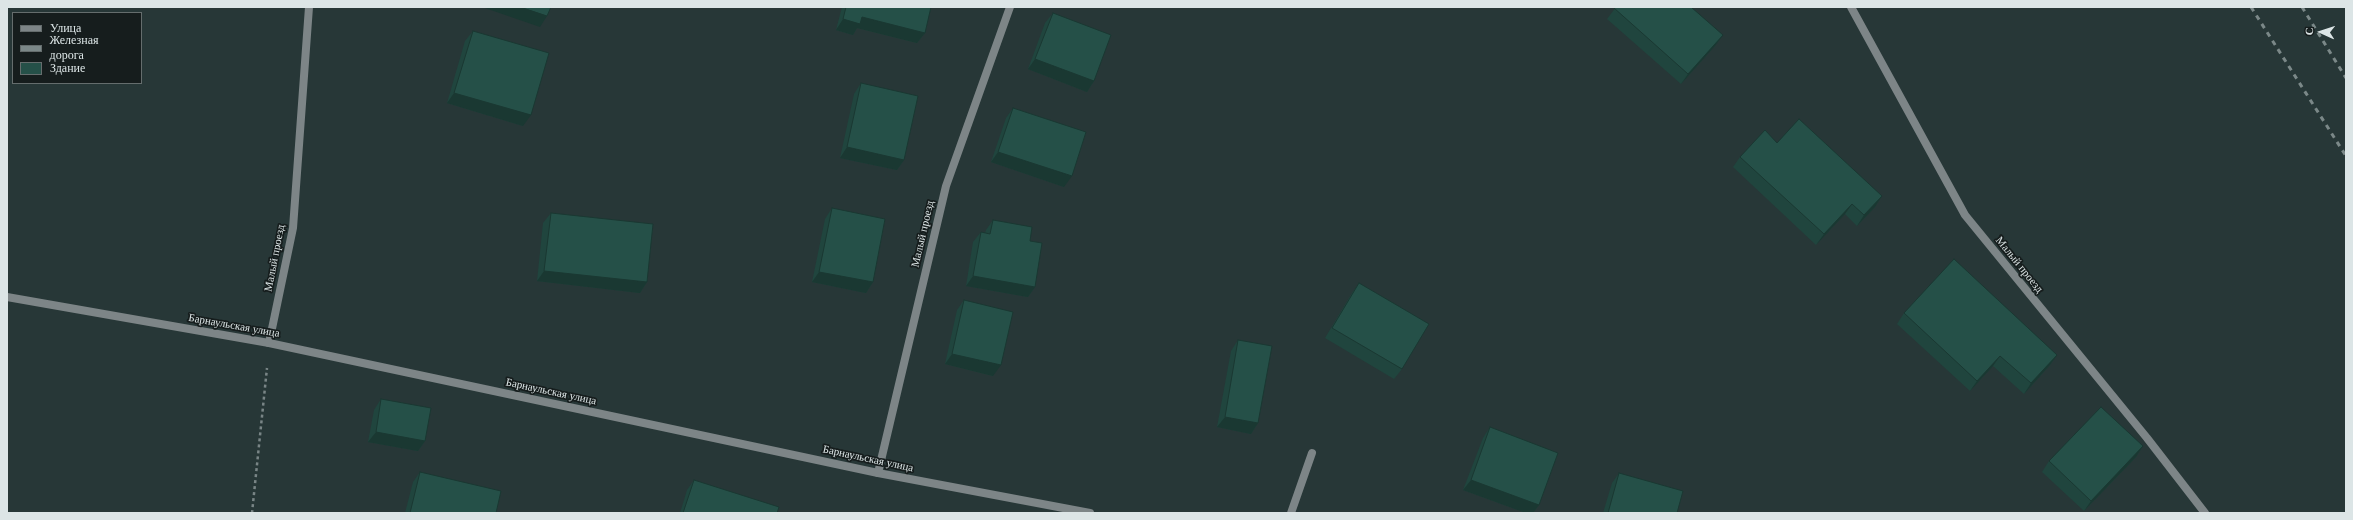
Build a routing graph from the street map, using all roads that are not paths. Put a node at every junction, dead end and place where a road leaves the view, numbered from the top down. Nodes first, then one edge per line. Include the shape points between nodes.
1 (310, 7) edge
2 (1010, 7) edge
3 (1851, 7) edge
4 (7, 297) edge
5 (269, 343) junction
6 (1312, 453) dead end
7 (878, 473) junction
8 (1090, 513) edge
9 (1291, 513) edge
10 (2205, 513) edge

1 - 5 street, Малый проезд via 293,228
2 - 7 street, Малый проезд via 946,186
3 - 10 street, Малый проезд via 1965,215
4 - 5 street, Барнаульская улица
5 - 7 street, Барнаульская улица
6 - 9 street
7 - 8 street, Барнаульская улица

